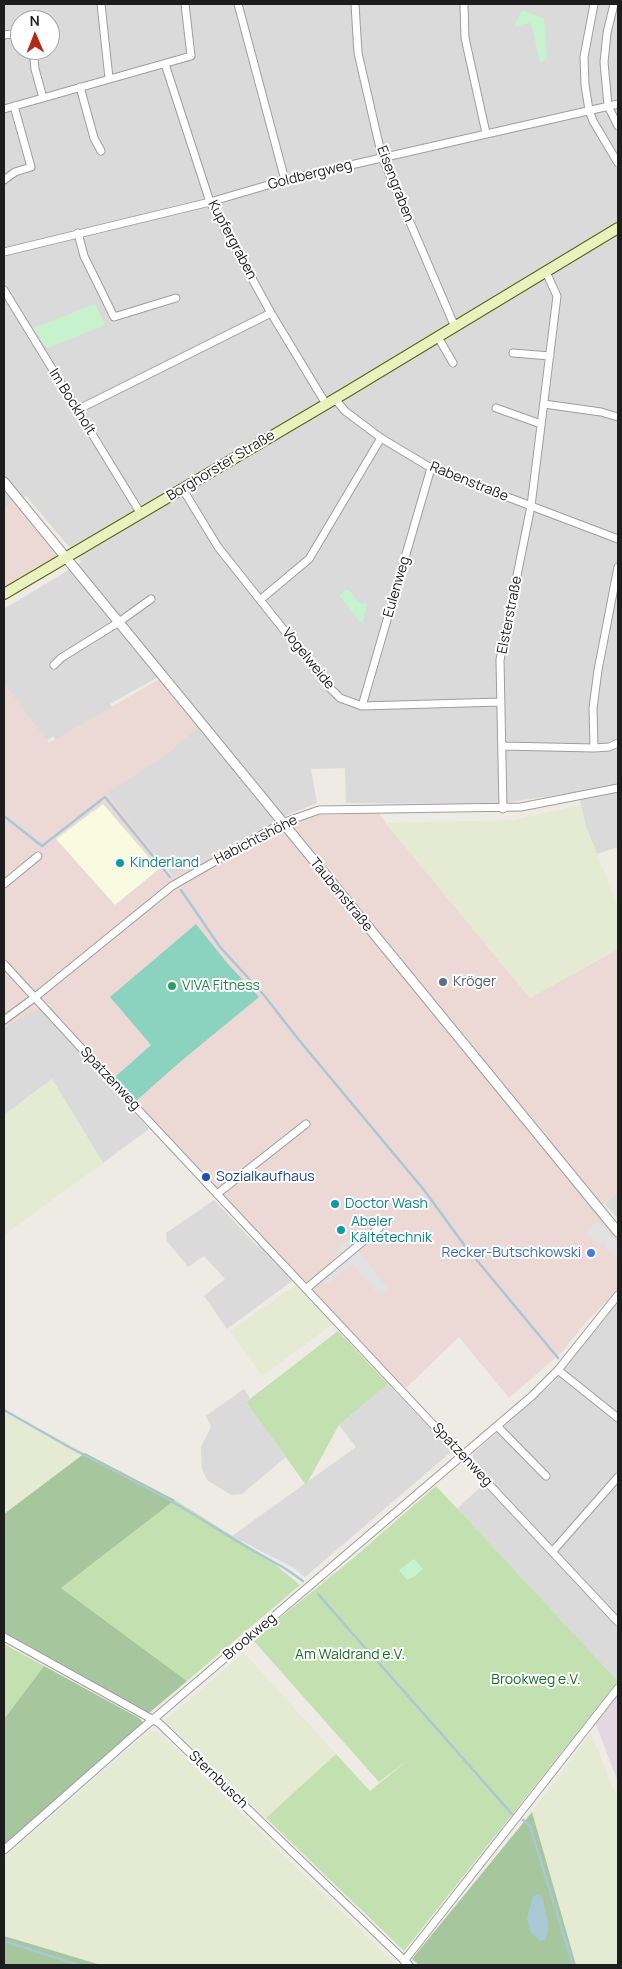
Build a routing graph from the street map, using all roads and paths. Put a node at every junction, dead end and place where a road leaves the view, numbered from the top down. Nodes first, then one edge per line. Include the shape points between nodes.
1 (101, 4) edge
2 (185, 4) edge
3 (238, 4) edge
4 (355, 4) edge
5 (464, 4) edge
6 (594, 4) edge
7 (614, 4) edge
8 (34, 60) edge
9 (166, 64) junction
10 (109, 78) junction
11 (80, 87) junction
12 (43, 98) junction
13 (618, 104) edge
14 (14, 106) junction
15 (608, 106) junction
16 (4, 109) edge
17 (589, 110) junction
18 (618, 126) edge
19 (486, 133) junction
20 (101, 151) dead end
21 (382, 158) junction
22 (618, 163) edge
23 (4, 180) edge
24 (285, 180) junction
25 (210, 202) junction
26 (618, 228) edge
27 (78, 233) junction
28 (4, 252) edge
29 (546, 272) junction
30 (4, 290) edge
31 (176, 298) dead end
32 (271, 313) junction
33 (455, 327) junction
34 (438, 337) junction
35 (513, 353) dead end
36 (550, 356) junction
37 (453, 363) dead end
38 (330, 402) junction
39 (544, 404) junction
40 (496, 408) dead end
41 (77, 410) junction
42 (618, 418) edge
43 (541, 424) junction
44 (381, 438) junction
45 (431, 468) junction
46 (4, 482) edge
47 (182, 488) junction
48 (531, 506) junction
49 (141, 514) junction
50 (618, 539) edge
51 (66, 558) junction
52 (618, 567) edge
53 (4, 594) edge
54 (151, 599) dead end
55 (260, 600) junction
56 (119, 622) junction
57 (54, 665) dead end
58 (500, 702) junction
59 (362, 706) junction
60 (618, 743) edge
61 (502, 746) junction
62 (594, 748) junction
63 (618, 788) edge
64 (503, 809) junction
65 (282, 823) junction
66 (38, 856) dead end
67 (4, 884) edge
68 (4, 964) edge
69 (34, 998) junction
70 (4, 1020) edge
71 (306, 1124) dead end
72 (217, 1194) junction
73 (379, 1228) dead end
74 (618, 1232) edge
75 (306, 1288) junction
76 (618, 1295) edge
77 (558, 1370) junction
78 (618, 1418) edge
79 (497, 1426) junction
80 (462, 1456) junction
81 (546, 1476) dead end
82 (618, 1478) edge
83 (553, 1551) junction
84 (618, 1622) edge
85 (4, 1638) edge
86 (618, 1688) edge
87 (154, 1719) junction
88 (4, 1850) edge
89 (407, 1963) edge

1 - 10 street
2 - 9 street via 191,56
3 - 24 street
4 - 21 street, Eisengraben via 358,53
5 - 19 street via 465,38
6 - 17 street via 584,57
7 - 15 street via 604,62
8 - 12 street
9 - 10 street
9 - 25 street, Kupfergraben
10 - 11 street
11 - 12 street
11 - 20 street via 94,138
12 - 14 street
13 - 15 street, Goldbergweg
14 - 16 street
14 - 23 street via 31,167
15 - 17 street, Goldbergweg
15 - 18 street
17 - 19 street, Goldbergweg
17 - 22 street
19 - 21 street, Goldbergweg
21 - 24 street, Goldbergweg
21 - 33 street, Eisengraben
24 - 25 street, Goldbergweg
25 - 27 street, Goldbergweg
25 - 32 street, Kupfergraben
26 - 29 main road, Borghorster Straße
27 - 28 street, Goldbergweg
27 - 31 street via 84,256 114,317
29 - 33 main road, Borghorster Straße
29 - 36 street, Elsterstraße via 557,296
30 - 41 street, Im Bockholt
32 - 38 street, Kupfergraben
32 - 41 street
33 - 34 main road, Borghorster Straße
34 - 37 street
34 - 38 main road, Borghorster Straße
35 - 36 street
36 - 39 street, Elsterstraße
38 - 44 street, Rabenstraße
38 - 47 main road, Borghorster Straße
39 - 42 street via 600,412
39 - 43 street, Elsterstraße
40 - 43 street
41 - 49 street, Im Bockholt
43 - 48 street, Elsterstraße
44 - 45 street, Rabenstraße
44 - 55 street via 309,559
45 - 48 street, Rabenstraße
45 - 59 street, Eulenweg
46 - 51 street, Taubenstraße
47 - 49 main road, Borghorster Straße
47 - 55 street, Vogelweide via 218,547
48 - 50 street, Rabenstraße
48 - 58 street, Elsterstraße via 500,660
49 - 51 main road, Borghorster Straße
51 - 53 main road, Borghorster Straße
51 - 56 street, Taubenstraße
52 - 62 street via 598,670 593,708
54 - 56 street
55 - 59 street, Vogelweide via 330,688 340,698
56 - 57 street
56 - 65 street, Taubenstraße
58 - 59 street, Vogelweide
58 - 61 street, Elsterstraße
60 - 62 street
61 - 62 street
61 - 64 street, Elsterstraße
63 - 64 street, Habichtshöhe
64 - 65 street, Habichtshöhe via 319,810
65 - 69 street, Habichtshöhe via 172,886
65 - 74 street, Taubenstraße
66 - 67 street
68 - 69 street, Spatzenweg
69 - 70 street, Habichtshöhe
69 - 72 street, Spatzenweg
71 - 72 street
72 - 75 street, Spatzenweg
73 - 75 street
75 - 80 street, Spatzenweg
76 - 77 street, Brookweg
77 - 78 street
77 - 79 street, Brookweg
79 - 80 street, Brookweg
79 - 81 street
80 - 83 street, Spatzenweg
80 - 87 street, Brookweg
82 - 83 street
83 - 84 street, Spatzenweg
85 - 87 street, Sternbusch
86 - 89 street, Sternbusch
87 - 88 street, Brookweg
87 - 89 street, Sternbusch

